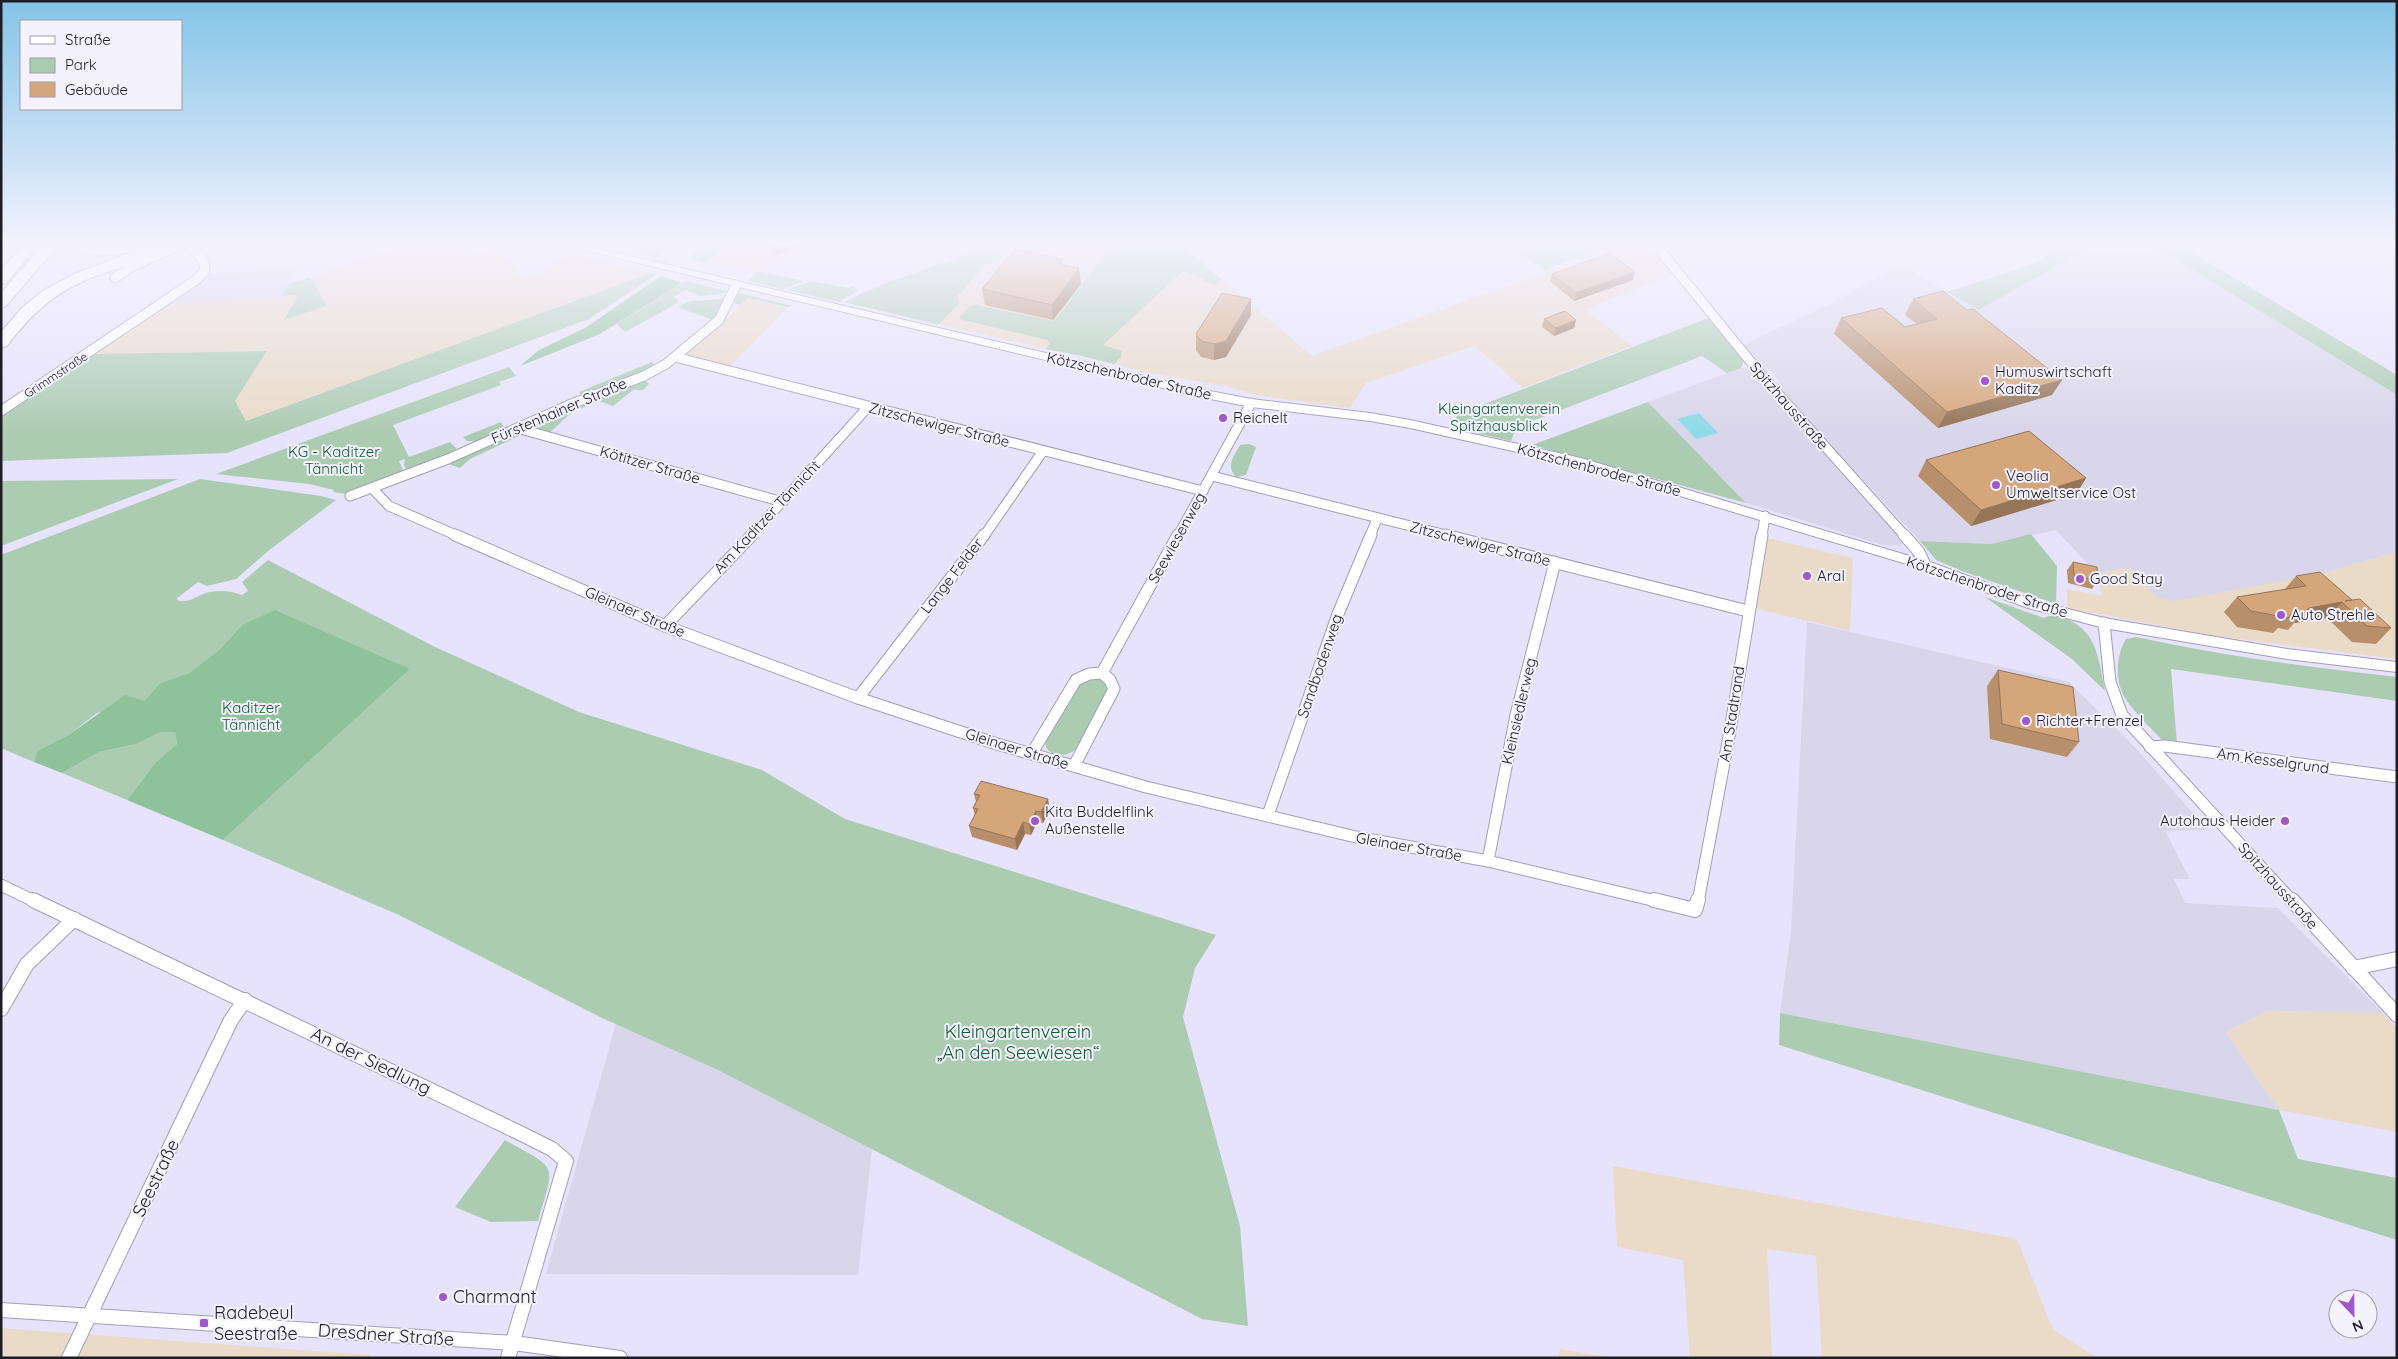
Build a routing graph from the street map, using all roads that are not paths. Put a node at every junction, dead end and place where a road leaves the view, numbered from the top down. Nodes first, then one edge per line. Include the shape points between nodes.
1 (33, 306) edge
2 (157, 306) edge
3 (726, 306) edge
4 (829, 306) edge
5 (1706, 306) edge
6 (1, 343) edge
7 (675, 357) junction
8 (1251, 403) junction
9 (868, 407) junction
10 (1, 411) edge
11 (517, 428) junction
12 (1043, 451) junction
13 (1212, 476) junction
14 (372, 488) junction
15 (1203, 491) junction
16 (350, 496) dead end
17 (783, 502) junction
18 (1765, 516) junction
19 (1377, 518) junction
20 (1555, 562) junction
21 (1925, 565) junction
22 (1748, 611) junction
23 (2104, 623) junction
24 (664, 626) junction
25 (2397, 667) edge
26 (1102, 673) junction
27 (858, 698) junction
28 (2150, 747) junction
29 (1032, 754) junction
30 (1074, 766) junction
31 (2397, 777) edge
32 (1268, 815) junction
33 (1488, 861) junction
34 (1, 885) edge
35 (1695, 910) joint
36 (74, 918) junction
37 (2397, 959) edge
38 (2353, 968) junction
39 (245, 1000) junction
40 (1, 1009) edge
41 (2397, 1015) edge
42 (1, 1310) edge
43 (90, 1315) junction
44 (511, 1350) edge
45 (69, 1358) edge
46 (620, 1358) edge

1 - 6 highway
2 - 10 street, Grimmstraße
3 - 7 street, Fürstenhainer Straße via 719,320
4 - 8 street, Kötzschenbroder Straße
5 - 21 street, Spitzhausstraße via 1764,378 1919,552
7 - 9 street, Zitzschewiger Straße
7 - 11 street, Fürstenhainer Straße via 644,376
8 - 13 street, Seewiesenweg
8 - 18 street, Kötzschenbroder Straße via 1410,424 1581,462
9 - 12 street, Zitzschewiger Straße
9 - 17 street, Am Kaditzer Tännicht
11 - 14 street, Fürstenhainer Straße
11 - 17 street, Kötitzer Straße
12 - 15 street, Zitzschewiger Straße
12 - 27 street, Lange Felder via 980,541
13 - 15 street, Seewiesenweg
13 - 19 street, Zitzschewiger Straße
14 - 16 street, Fürstenhainer Straße
14 - 24 street, Gleinaer Straße via 389,506
15 - 26 street, Seewiesenweg
17 - 24 street, Am Kaditzer Tännicht
18 - 21 street, Kötzschenbroder Straße
18 - 22 street, Am Stadtrand
19 - 20 street, Zitzschewiger Straße
19 - 32 street, Sandbodenweg via 1338,614
20 - 22 street, Zitzschewiger Straße
20 - 33 street, Kleinsiedlerweg via 1516,715
21 - 23 street, Kötzschenbroder Straße via 2032,605
22 - 35 street, Am Stadtrand via 1730,731
23 - 25 street, Kötzschenbroder Straße via 2287,654
23 - 28 street, Spitzhausstraße via 2110,685 2116,704 2122,716
24 - 27 street, Gleinaer Straße
26 - 29 street via 1076,680
26 - 30 street via 1114,689
27 - 29 street, Gleinaer Straße
28 - 31 street, Am Kesselgrund via 2166,746
28 - 38 street, Spitzhausstraße
29 - 30 street, Gleinaer Straße
30 - 32 street, Gleinaer Straße via 1146,787
32 - 33 street, Gleinaer Straße via 1356,837
33 - 35 street, Gleinaer Straße
34 - 36 street, An der Siedlung
36 - 39 street, An der Siedlung
36 - 40 street via 27,964
37 - 38 street
38 - 41 street, Spitzhausstraße
39 - 43 street, Seestraße via 231,1020
39 - 44 street, An der Siedlung via 552,1149 566,1161
42 - 43 street, Dresdner Straße
43 - 44 street, Dresdner Straße
43 - 45 street, Seestraße
44 - 46 street, Dresdner Straße

